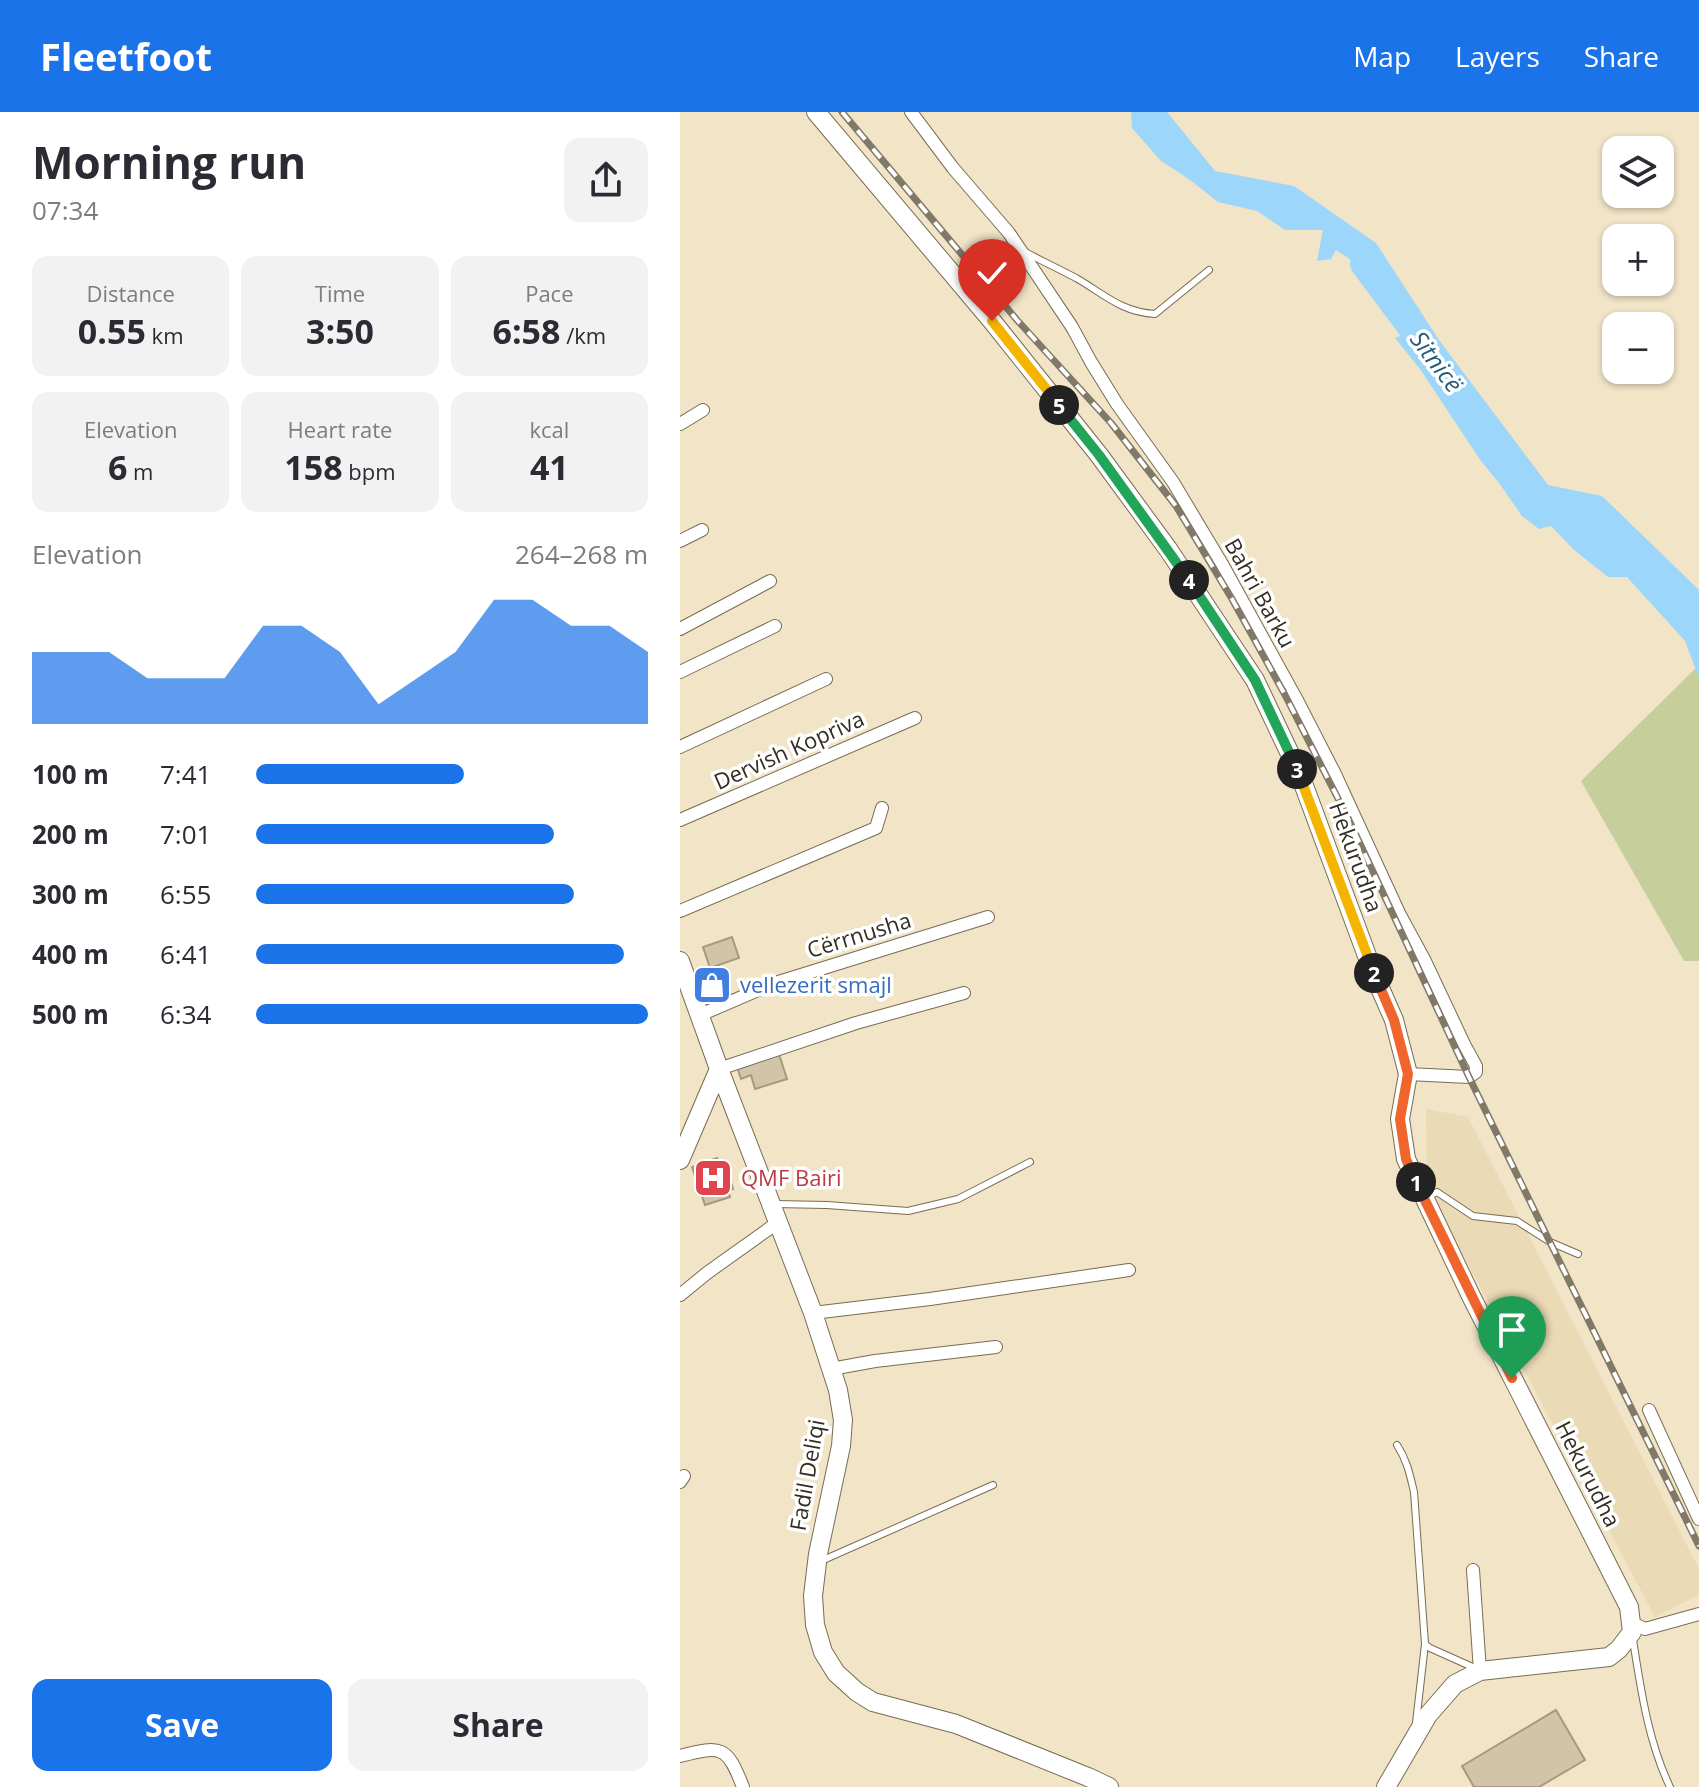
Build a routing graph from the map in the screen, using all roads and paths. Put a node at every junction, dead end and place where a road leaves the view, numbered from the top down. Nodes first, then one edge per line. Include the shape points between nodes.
1 (816, 112) edge
2 (911, 112) edge
3 (1019, 249) junction
4 (1209, 270) dead end
5 (703, 410) dead end
6 (680, 424) edge
7 (702, 530) dead end
8 (680, 541) edge
9 (770, 581) dead end
10 (775, 626) dead end
11 (680, 629) edge
12 (680, 672) edge
13 (826, 679) dead end
14 (915, 718) dead end
15 (680, 747) edge
16 (882, 808) dead end
17 (680, 820) edge
18 (680, 911) edge
19 (988, 917) dead end
20 (680, 961) edge
21 (964, 993) dead end
22 (700, 1015) junction
23 (719, 1069) junction
24 (1408, 1074) junction
25 (684, 1140) edge
26 (680, 1160) edge
27 (1030, 1162) dead end
28 (1424, 1199) junction
29 (770, 1204) junction
30 (777, 1223) junction
31 (1578, 1254) dead end
32 (1129, 1270) dead end
33 (680, 1295) edge
34 (813, 1313) junction
35 (996, 1347) dead end
36 (831, 1369) junction
37 (1649, 1410) dead end
38 (1397, 1445) dead end
39 (993, 1485) dead end
40 (1699, 1519) edge
41 (817, 1563) junction
42 (1473, 1570) dead end
43 (1699, 1614) edge
44 (1631, 1627) junction
45 (1425, 1644) junction
46 (1480, 1671) junction
47 (1414, 1738) junction
48 (680, 1756) edge
49 (743, 1787) edge
50 (1109, 1787) edge
51 (1386, 1787) edge
52 (1670, 1787) edge

1 - 24 main road, Hekurudha via 1099,455 1255,680 1300,775 1394,1020
2 - 3 street, Bahri Barku
3 - 4 lane via 1123,308 1142,313 1155,314
3 - 24 street, Bahri Barku via 1222,564 1335,774 1476,1066 1469,1077
5 - 6 street
7 - 8 street
9 - 11 street
10 - 12 street
13 - 15 street
14 - 17 street, Dervish Kopriva
16 - 18 street via 876,828
19 - 22 street, Cërrnusha via 772,984
20 - 22 main road, Fadil Deliqi
21 - 23 street
22 - 23 main road, Fadil Deliqi
23 - 25 main road
23 - 29 main road, Fadil Deliqi
24 - 28 main road, Hekurudha via 1400,1119 1406,1159
25 - 26 main road
27 - 29 lane via 958,1199 908,1211
28 - 31 lane via 1437,1192 1473,1216 1517,1221
28 - 44 main road, Hekurudha via 1629,1607
29 - 30 main road, Fadil Deliqi
30 - 33 street
30 - 34 main road, Fadil Deliqi
32 - 34 street
34 - 36 main road, Fadil Deliqi
35 - 36 street
36 - 41 main road, Fadil Deliqi via 843,1420
37 - 40 street
38 - 45 lane via 1414,1492
39 - 41 lane
41 - 50 main road, Fadil Deliqi via 813,1596 823,1652 857,1692 873,1702 956,1724
42 - 46 street
43 - 44 street via 1645,1629
44 - 46 main road via 1609,1657
44 - 52 lane via 1645,1709
45 - 46 lane
45 - 47 lane
46 - 47 main road via 1455,1684
47 - 51 main road
48 - 49 street via 722,1750 732,1759

